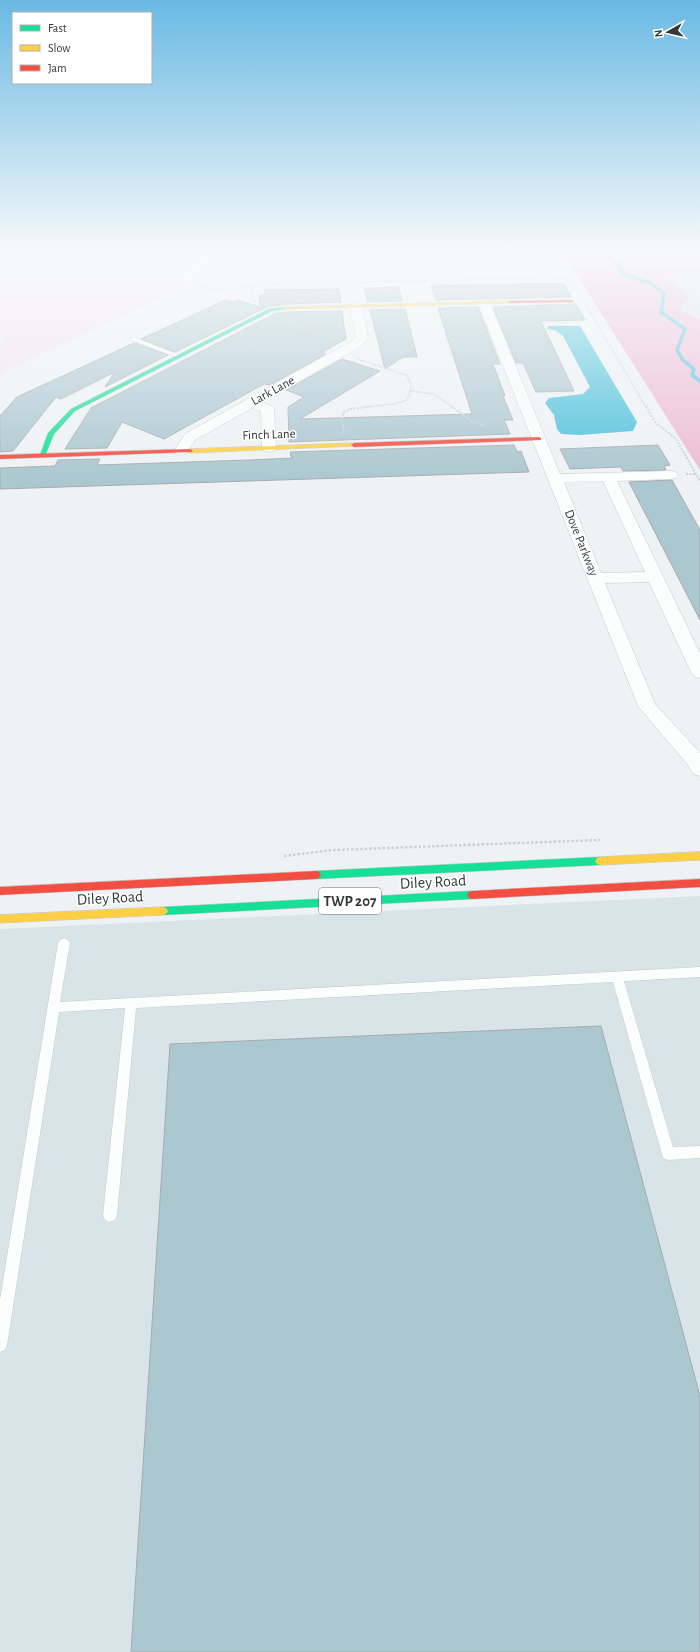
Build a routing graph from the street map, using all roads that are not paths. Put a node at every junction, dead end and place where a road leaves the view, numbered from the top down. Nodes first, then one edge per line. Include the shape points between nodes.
1 (235, 328) edge
2 (360, 328) edge
3 (494, 328) edge
4 (133, 340) dead end
5 (179, 356) junction
6 (252, 402) junction
7 (539, 439) junction
8 (269, 448) junction
9 (181, 451) junction
10 (43, 455) junction
11 (0, 456) edge
12 (672, 475) dead end
13 (608, 477) junction
14 (555, 478) junction
15 (655, 577) junction
16 (595, 578) junction
17 (700, 672) edge
18 (700, 769) edge
19 (700, 856) edge
20 (700, 883) edge
21 (0, 891) edge
22 (0, 919) edge
23 (64, 943) dead end
24 (700, 972) edge
25 (617, 977) junction
26 (131, 1003) junction
27 (53, 1007) junction
28 (700, 1152) edge
29 (110, 1215) dead end
30 (0, 1345) edge

1 - 5 main road
2 - 6 street, Lark Lane via 362,338 356,344
3 - 7 street, Dove Parkway
4 - 5 lane
5 - 10 main road via 73,410 51,433
6 - 8 street via 267,409
6 - 9 street, Lark Lane via 190,437
7 - 8 main road, Finch Lane
7 - 14 street, Dove Parkway
8 - 9 main road, Finch Lane
9 - 10 main road, Finch Lane
10 - 11 main road, Finch Lane
12 - 13 street
13 - 14 street
13 - 15 street
14 - 16 street, Dove Parkway
15 - 16 street
15 - 17 street
16 - 18 street, Dove Parkway via 647,706 696,761
19 - 21 main road, Diley Road / TWP 207
20 - 22 main road, Diley Road / TWP 207
23 - 27 lane
24 - 25 lane
25 - 26 lane
25 - 28 lane via 668,1154
26 - 27 lane
26 - 29 lane
27 - 30 lane

